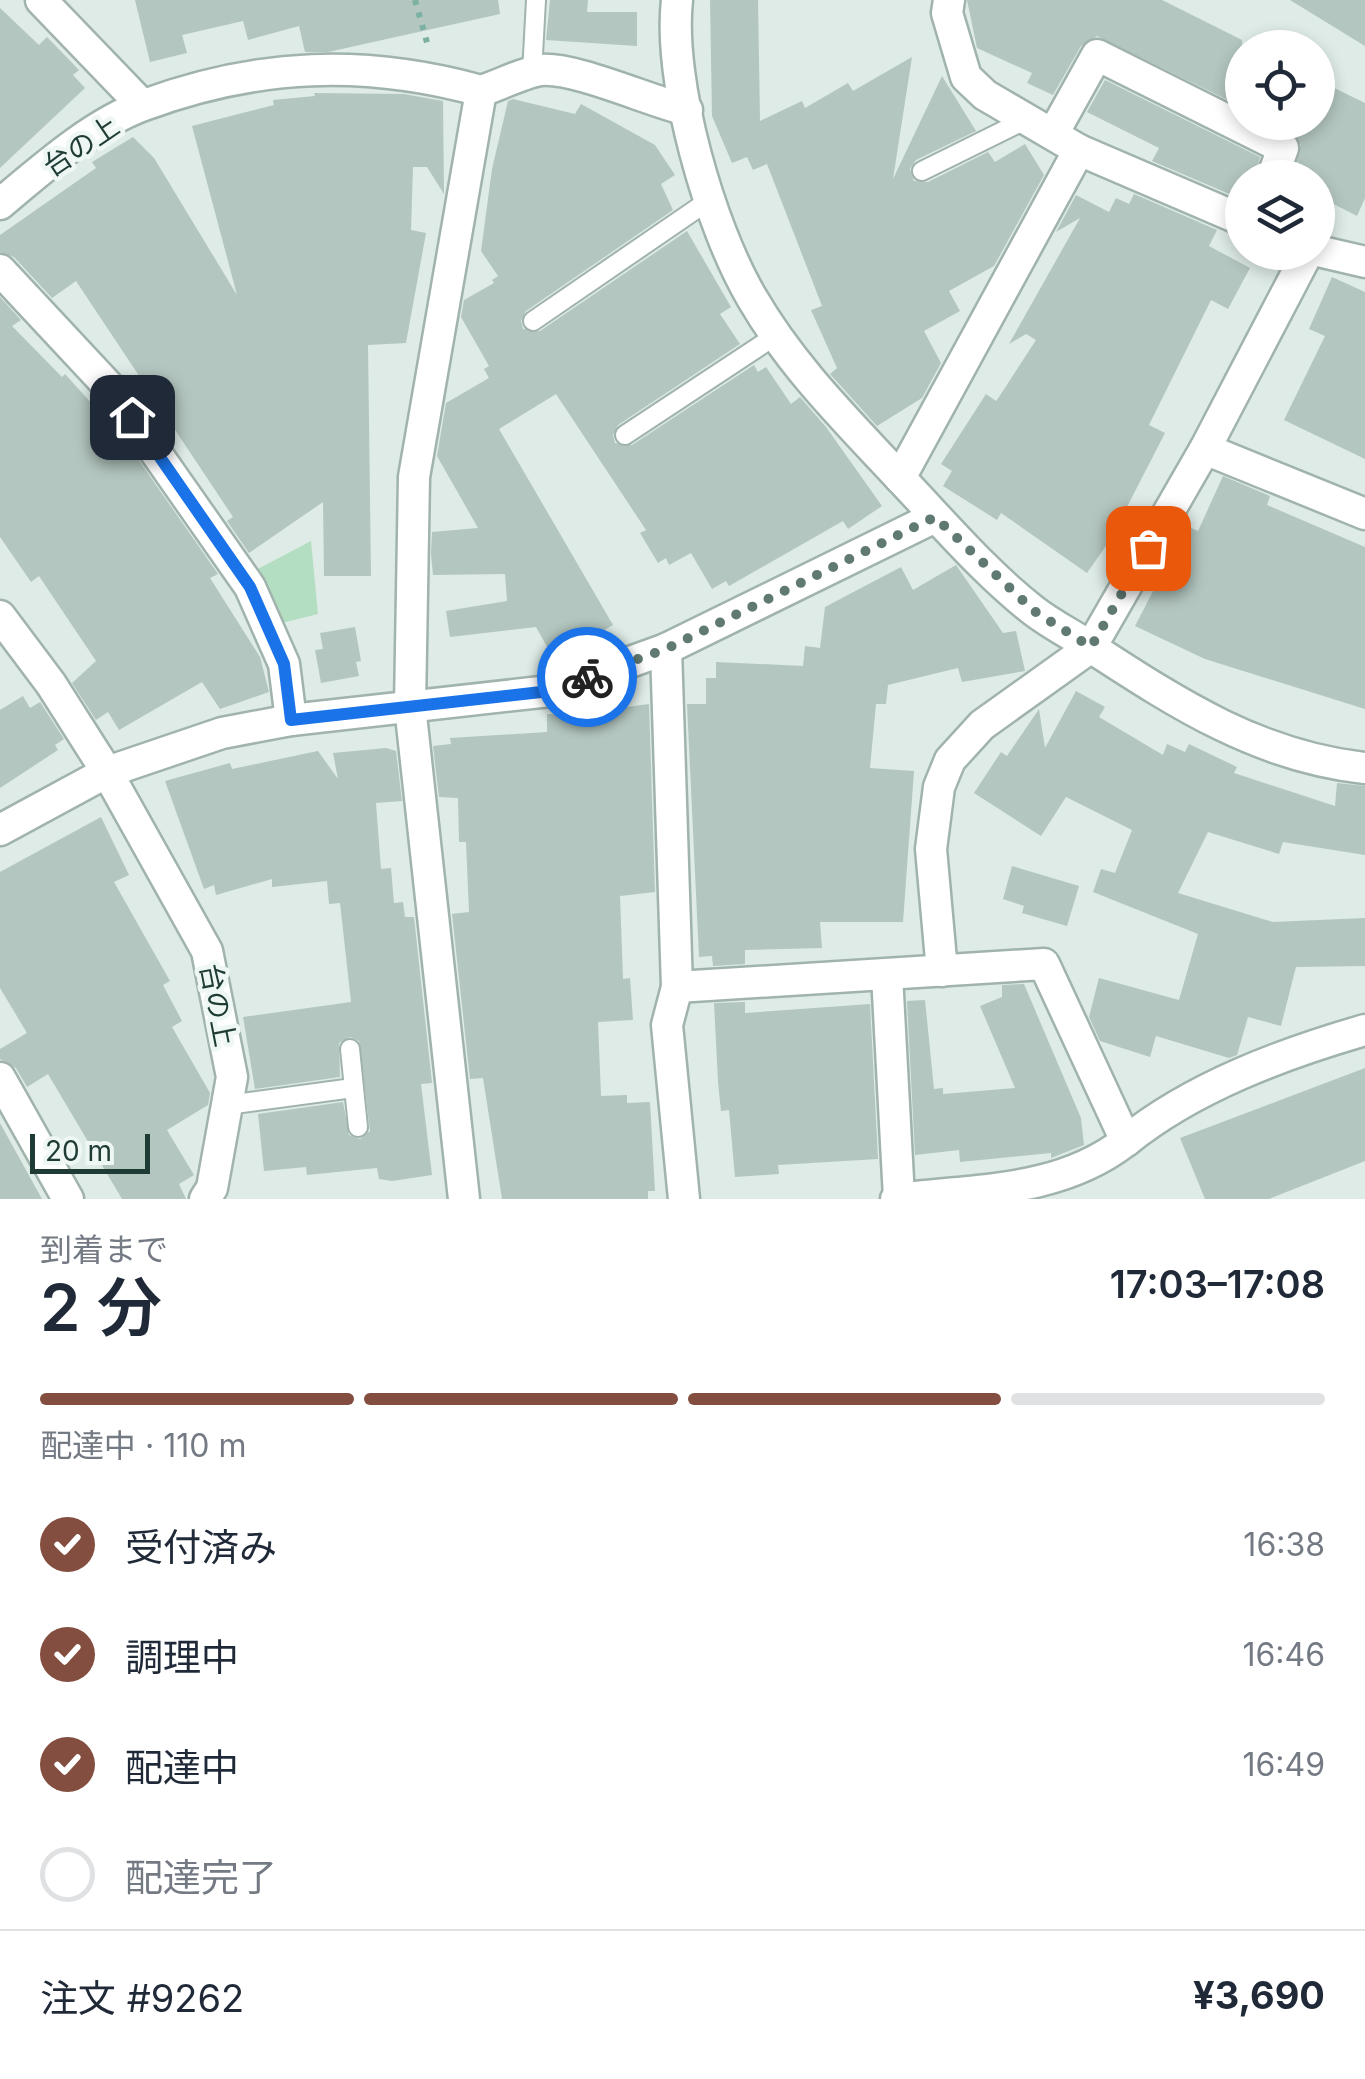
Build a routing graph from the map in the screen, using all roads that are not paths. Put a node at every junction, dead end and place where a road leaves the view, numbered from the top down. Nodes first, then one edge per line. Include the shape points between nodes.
1 (41, 0) edge
2 (536, 0) edge
3 (676, 0) edge
4 (949, 0) edge
5 (532, 74) junction
6 (481, 91) junction
7 (142, 105) junction
8 (687, 110) junction
9 (1042, 125) junction
10 (1079, 150) junction
11 (1279, 160) edge
12 (922, 171) dead end
13 (708, 201) junction
14 (0, 204) edge
15 (1225, 213) edge
16 (1335, 256) edge
17 (1365, 262) edge
18 (0, 270) edge
19 (1299, 270) edge
20 (533, 321) dead end
21 (775, 336) junction
22 (625, 436) dead end
23 (1205, 448) junction
24 (900, 478) junction
25 (1365, 514) edge
26 (935, 517) junction
27 (0, 616) edge
28 (1091, 647) junction
29 (666, 649) junction
30 (410, 706) junction
31 (291, 720) junction
32 (1365, 768) edge
33 (107, 772) junction
34 (0, 830) edge
35 (942, 971) junction
36 (887, 975) junction
37 (677, 988) junction
38 (1365, 1030) edge
39 (350, 1049) dead end
40 (0, 1078) edge
41 (354, 1088) junction
42 (228, 1104) junction
43 (358, 1128) dead end
44 (1126, 1141) junction
45 (1026, 1193) edge
46 (68, 1199) edge
47 (204, 1199) edge
48 (464, 1199) edge
49 (684, 1199) edge
50 (897, 1199) edge

1 - 7 street, 台の上
2 - 5 lane
3 - 8 street
4 - 9 street via 966,77
5 - 6 street
5 - 8 street via 584,76
6 - 7 street via 416,73 340,66 245,79
6 - 30 street via 414,477
7 - 14 street, 台の上 via 87,137
8 - 13 street
9 - 10 street
9 - 11 street via 1096,54 1283,148
9 - 12 lane
10 - 15 street
10 - 24 street
13 - 20 lane
13 - 21 street
16 - 17 street
18 - 31 street via 112,390 192,497 250,587 284,664
19 - 23 street
21 - 22 lane
21 - 24 street via 825,402
23 - 25 street
23 - 28 street
24 - 26 street
26 - 28 street via 1034,611
26 - 29 street
27 - 33 street, 台の上
28 - 32 street via 1170,700 1266,747
28 - 35 street via 982,725 950,760 939,786 931,849
29 - 30 street via 550,691
29 - 37 street
30 - 31 street
30 - 48 street
31 - 33 street via 222,733
33 - 34 street
33 - 42 street, 台の上 via 207,952 232,1077
35 - 36 street
35 - 44 street via 1044,964
36 - 37 street
36 - 50 street
37 - 49 street via 667,1025
38 - 44 street via 1314,1044 1166,1109
39 - 41 lane
40 - 46 street
41 - 42 lane
41 - 43 lane
42 - 47 street, 台の上 via 212,1188
44 - 45 street via 1097,1164
45 - 50 street

